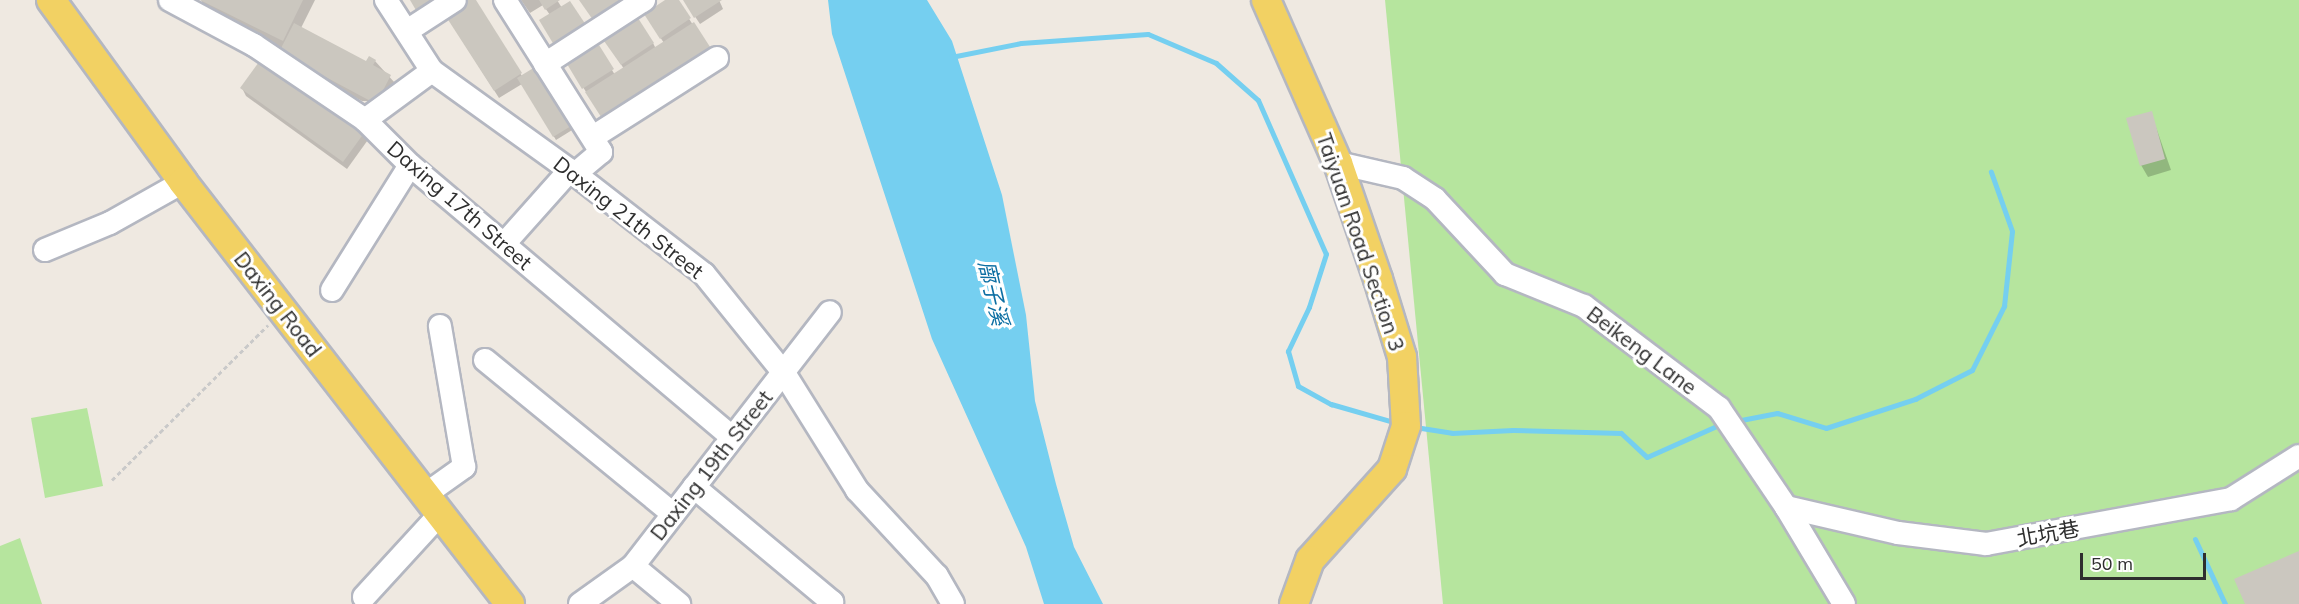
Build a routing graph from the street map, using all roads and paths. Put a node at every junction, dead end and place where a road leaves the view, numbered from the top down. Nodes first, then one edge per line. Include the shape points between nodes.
1 (51, 0) edge
2 (170, 0) edge
3 (386, 0) edge
4 (455, 0) edge
5 (505, 0) edge
6 (644, 0) edge
7 (1266, 0) edge
8 (407, 31) junction
9 (717, 58) dead end
10 (545, 64) junction
11 (432, 71) junction
12 (365, 120) junction
13 (593, 137) junction
14 (1338, 163) junction
15 (410, 165) junction
16 (573, 172) junction
17 (183, 182) junction
18 (504, 244) junction
19 (45, 250) dead end
20 (332, 290) dead end
21 (283, 310) junction
22 (830, 312) dead end
23 (440, 326) dead end
24 (485, 360) dead end
25 (784, 373) junction
26 (731, 436) junction
27 (2299, 456) edge
28 (112, 480) dead end
29 (693, 487) junction
30 (433, 503) junction
31 (1786, 507) junction
32 (673, 514) junction
33 (633, 566) junction
34 (364, 597) dead end
35 (831, 603) edge
36 (510, 604) edge
37 (580, 604) edge
38 (679, 604) edge
39 (954, 604) edge
40 (1294, 604) edge
41 (1844, 604) edge

1 - 17 main road, Daxing Road
2 - 12 street, Daxing 17th Street via 254,45
3 - 8 street, Daxing 21th Street
4 - 8 street
5 - 10 street
6 - 10 street
7 - 14 main road, Taiyuan Road Section 3
8 - 11 street, Daxing 21th Street
9 - 13 street
10 - 13 street
11 - 12 street
11 - 16 street, Daxing 21th Street
12 - 15 street, Daxing 17th Street
13 - 16 street via 601,152
14 - 31 street, Beikeng Lane via 1403,178 1435,199 1505,274 1584,306 1643,348 1719,408
14 - 40 main road, Taiyuan Road Section 3 via 1402,357 1406,420 1392,469 1310,560
15 - 18 street, Daxing 17th Street
15 - 20 street
16 - 18 street
16 - 25 street, Daxing 21th Street via 704,274
17 - 19 street via 110,223
17 - 21 main road, Daxing Road
18 - 26 street, Daxing 17th Street
21 - 28 path
21 - 30 main road, Daxing Road
22 - 25 street, Daxing 19th Street
23 - 30 street via 464,467
24 - 32 street
25 - 26 street, Daxing 19th Street
25 - 39 street, Daxing 21th Street via 856,490 937,576
26 - 29 street, Daxing 19th Street
27 - 31 street, 北坑巷 via 2231,499 1986,544 1898,533
29 - 32 street, Daxing 19th Street
29 - 35 street
30 - 34 street
30 - 36 main road, Daxing Road
31 - 41 street, Beikeng Lane
32 - 33 street, Daxing 19th Street
33 - 37 street, Daxing 19th Street
33 - 38 street

